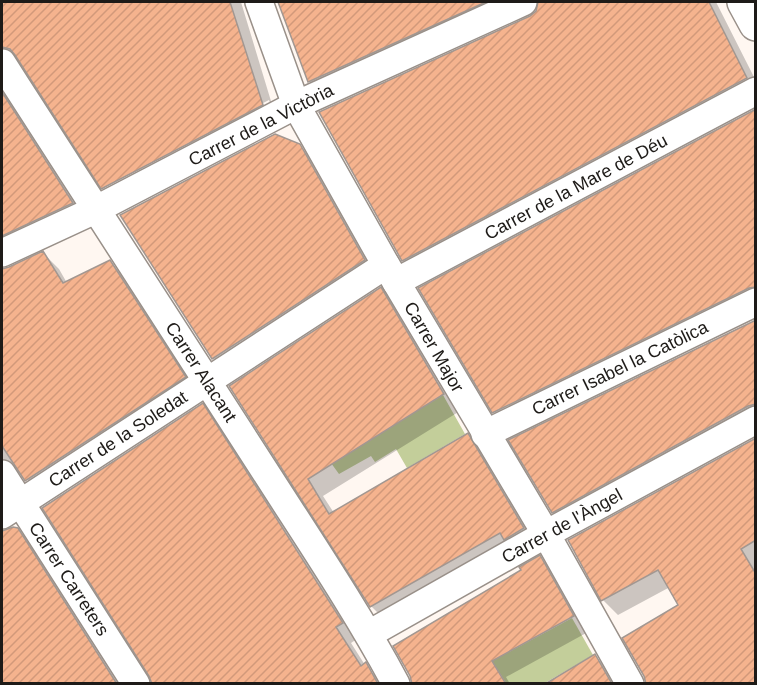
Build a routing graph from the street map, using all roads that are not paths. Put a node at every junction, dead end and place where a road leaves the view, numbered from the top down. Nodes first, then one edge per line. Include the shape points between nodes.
1 (259, 2) edge
2 (523, 2) edge
3 (744, 2) edge
4 (756, 24) edge
5 (2, 63) edge
6 (756, 92) edge
7 (297, 105) junction
8 (95, 210) junction
9 (2, 253) edge
10 (391, 274) junction
11 (756, 302) edge
12 (208, 381) junction
13 (756, 420) edge
14 (485, 434) junction
15 (2, 474) edge
16 (10, 509) edge
17 (546, 534) junction
18 (369, 634) junction
19 (136, 684) edge
20 (396, 684) edge
21 (630, 684) edge

1 - 7 street, Carrer Major
2 - 7 street, Carrer de la Victòria
3 - 4 street
5 - 8 street, Carrer Alacant
6 - 10 street, Carrer de la Mare de Déu
7 - 8 street, Carrer de la Victòria
7 - 10 street, Carrer Major
8 - 9 street, Carrer de la Victòria
8 - 12 street, Carrer Alacant
10 - 12 street, Carrer de la Soledat
10 - 14 street, Carrer Major
11 - 14 street, Carrer Isabel la Catòlica
12 - 16 street, Carrer de la Soledat
12 - 18 street, Carrer Alacant
13 - 17 street, Carrer de l'Àngel
14 - 17 street, Carrer Major
15 - 16 street, Carrer Carreters
16 - 19 street, Carrer Carreters
17 - 18 street, Carrer de l'Àngel
17 - 21 street, Carrer Major
18 - 20 street, Carrer Alacant

